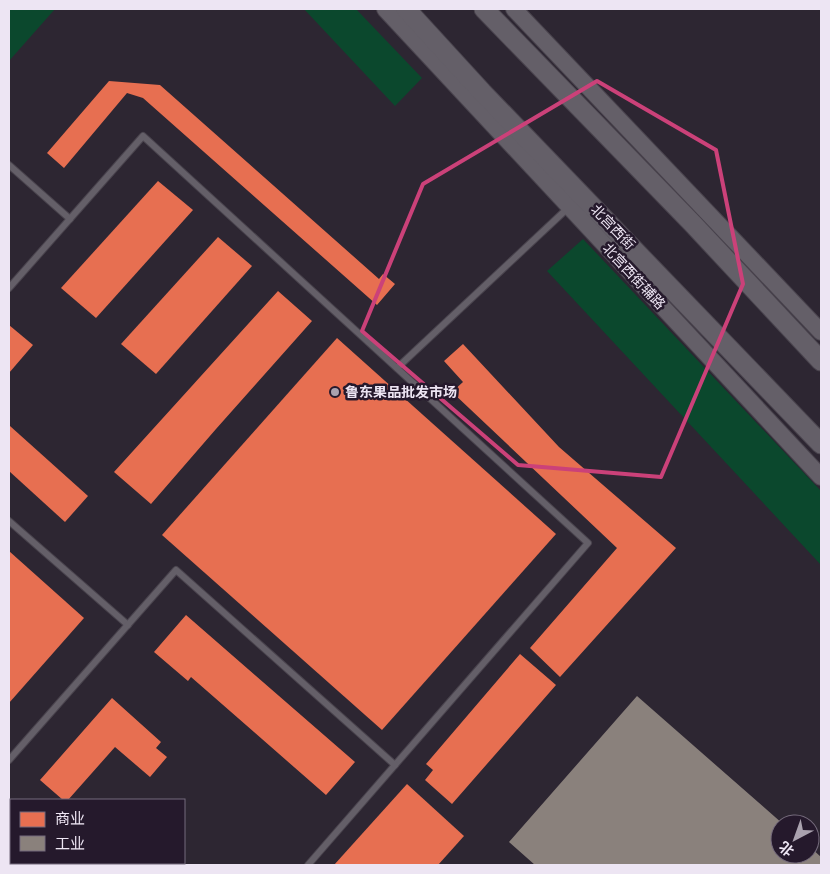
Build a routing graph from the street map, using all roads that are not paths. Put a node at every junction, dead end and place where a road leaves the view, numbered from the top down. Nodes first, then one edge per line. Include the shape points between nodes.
1 (385, 9) edge
2 (406, 9) edge
3 (484, 9) edge
4 (514, 9) edge
5 (9, 165) edge
6 (576, 201) junction
7 (70, 220) junction
8 (9, 288) edge
9 (821, 332) edge
10 (821, 361) edge
11 (397, 368) junction
12 (821, 444) edge
13 (821, 477) edge
14 (9, 521) edge
15 (128, 625) junction
16 (9, 760) edge
17 (395, 766) junction
18 (308, 865) edge

1 - 6 street, 北宫西街辅路
2 - 6 main road, 北宫西街
3 - 10 main road
4 - 9 street
5 - 7 lane
6 - 11 lane
6 - 12 main road, 北宫西街
6 - 13 street, 北宫西街辅路
7 - 8 lane
7 - 11 lane via 143,136
11 - 17 lane via 588,543
14 - 15 lane
15 - 16 lane
15 - 17 lane via 176,570
17 - 18 lane

